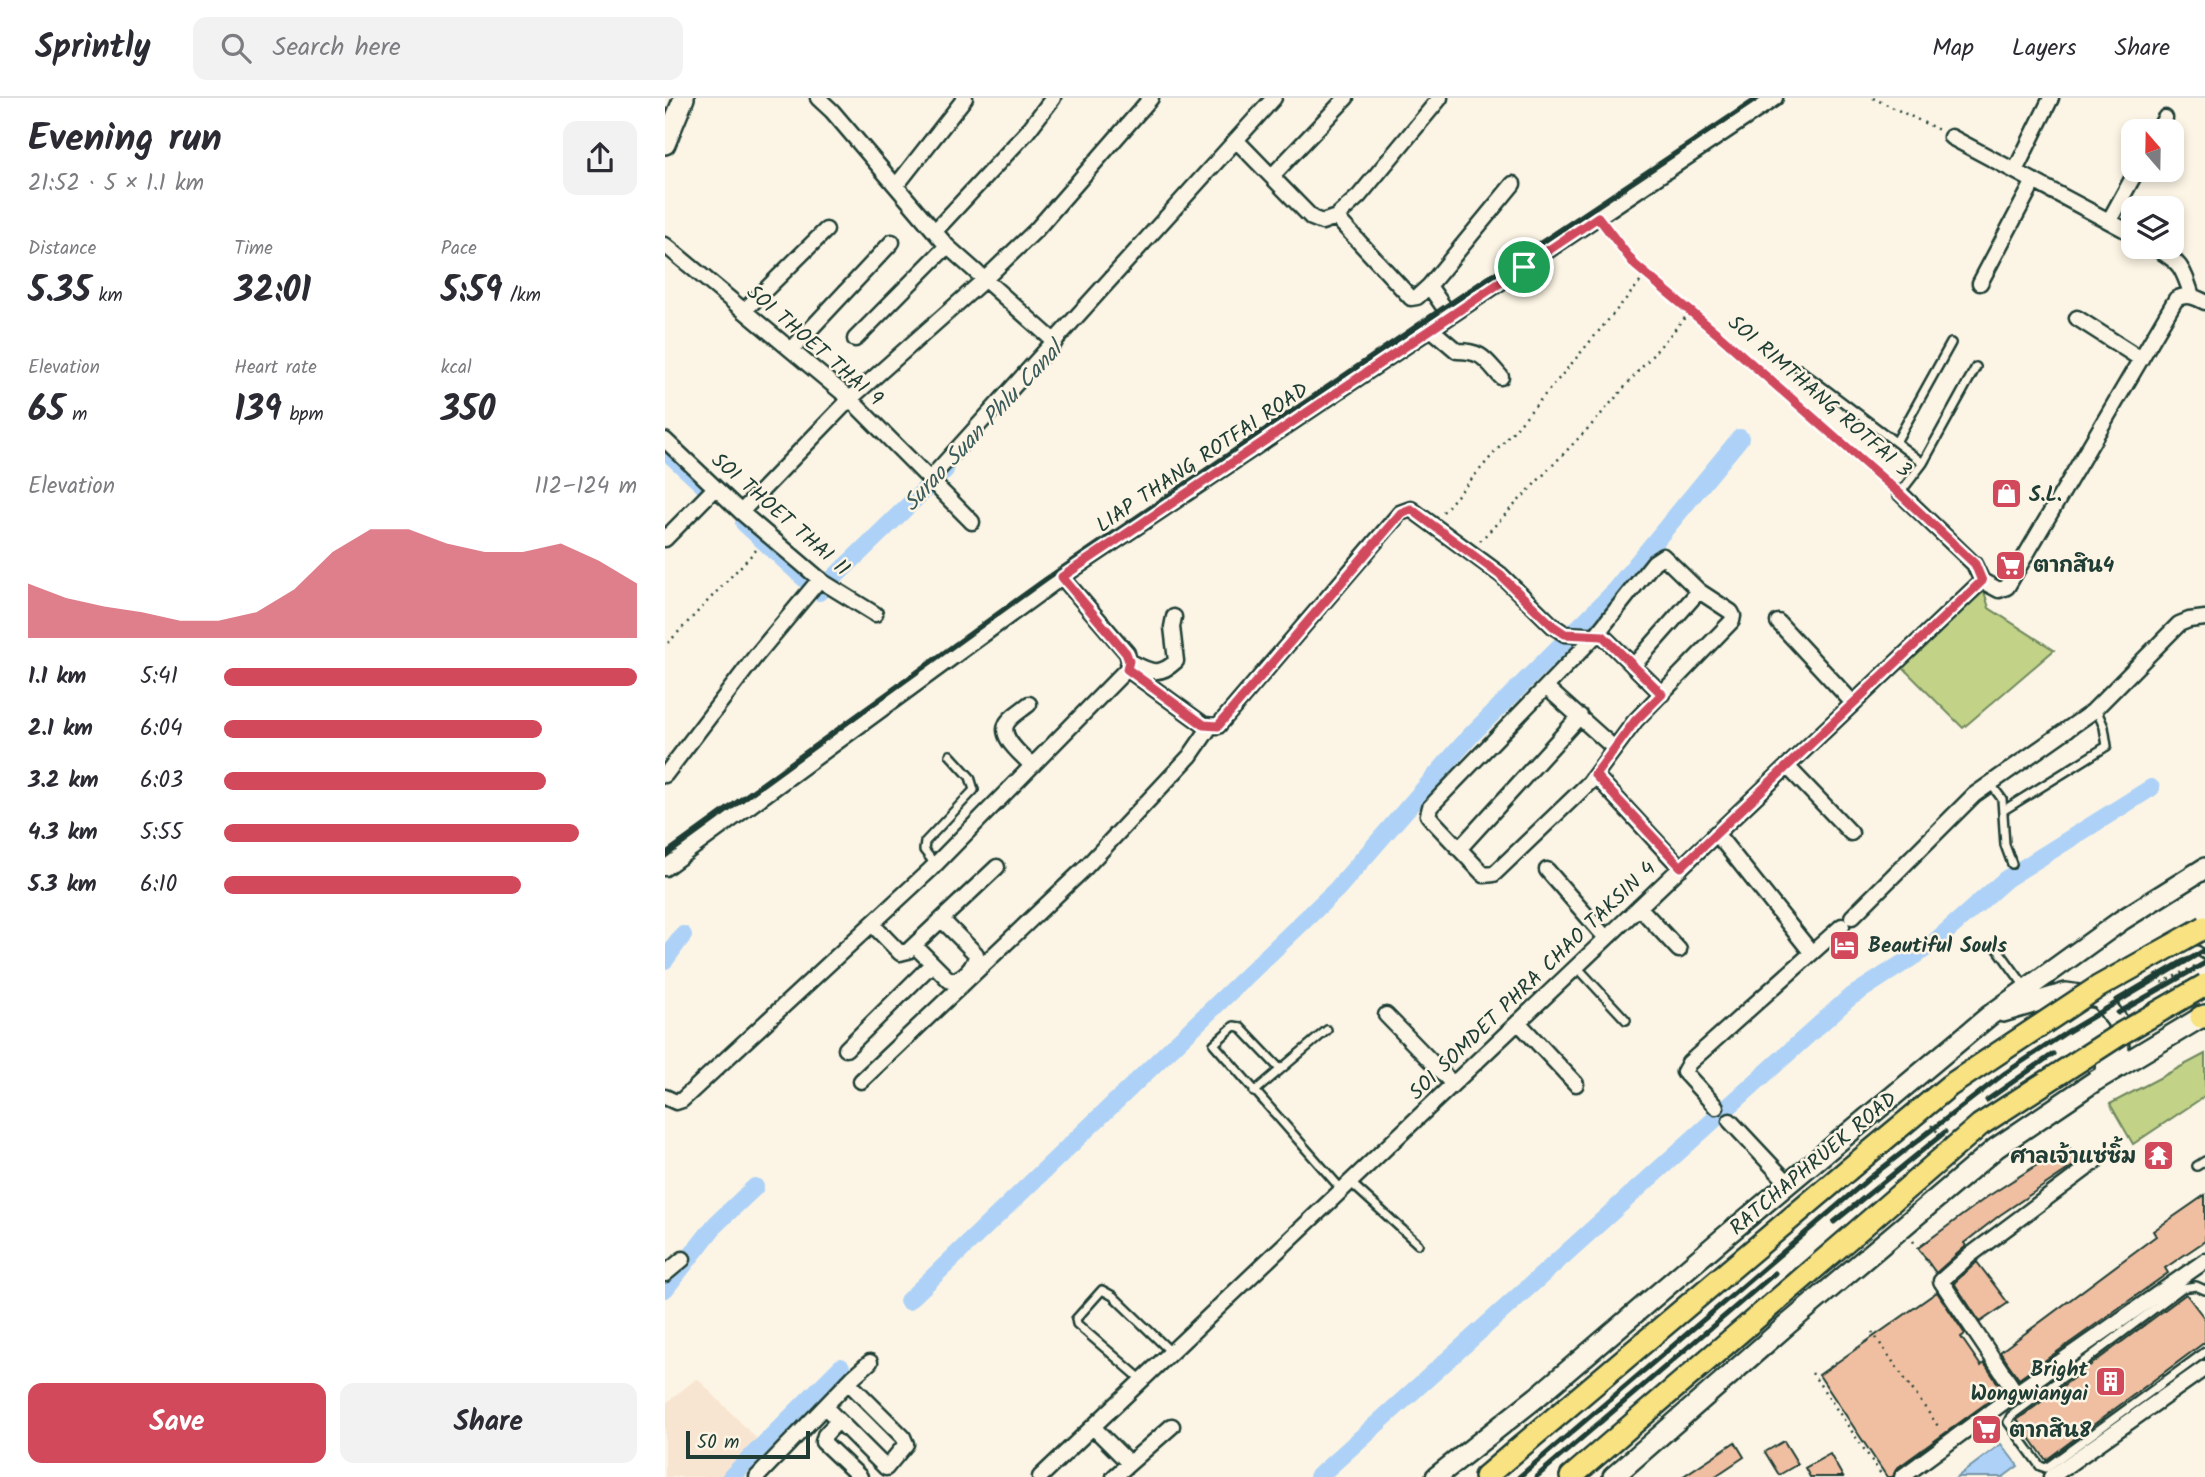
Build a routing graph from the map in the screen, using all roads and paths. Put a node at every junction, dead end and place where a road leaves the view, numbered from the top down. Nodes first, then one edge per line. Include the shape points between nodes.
1 (684, 98) edge
2 (818, 98) edge
3 (965, 98) edge
4 (1053, 98) edge
5 (1151, 98) edge
6 (1274, 98) edge
7 (1346, 98) edge
8 (1440, 98) edge
9 (1775, 98) edge
10 (1873, 98) edge
11 (2051, 98) edge
12 (671, 116) edge
13 (1951, 137) joint
14 (1238, 143) junction
15 (665, 144) edge
16 (2015, 171) junction
17 (1272, 176) junction
18 (2034, 181) junction
19 (2130, 182) edge
20 (1513, 184) dead end
21 (896, 186) junction
22 (1336, 217) junction
23 (1598, 217) junction
24 (2109, 221) junction
25 (2121, 228) edge
26 (826, 230) dead end
27 (935, 231) junction
28 (892, 242) dead end
29 (665, 245) edge
30 (947, 246) junction
31 (2174, 259) edge
32 (1646, 275) junction
33 (985, 279) junction
34 (1980, 283) dead end
35 (1429, 286) junction
36 (2198, 299) edge
37 (744, 311) junction
38 (1690, 312) junction
39 (1450, 316) junction
40 (2077, 318) dead end
41 (1431, 329) junction
42 (855, 339) dead end
43 (1055, 342) junction
44 (1951, 343) dead end
45 (791, 350) junction
46 (2141, 359) junction
47 (1976, 367) dead end
48 (1799, 369) dead end
49 (1501, 377) dead end
50 (850, 399) junction
51 (665, 440) edge
52 (1896, 442) junction
53 (1923, 463) junction
54 (931, 483) junction
55 (715, 488) junction
56 (1899, 493) junction
57 (741, 512) junction
58 (972, 522) dead end
59 (1431, 525) junction
60 (769, 537) junction
61 (665, 539) edge
62 (1471, 552) junction
63 (1062, 577) junction
64 (1982, 581) junction
65 (825, 583) junction
66 (1699, 591) junction
67 (875, 614) dead end
68 (1174, 617) dead end
69 (2205, 618) edge
70 (1778, 622) dead end
71 (1596, 635) junction
72 (668, 643) dead end
73 (1128, 665) junction
74 (1633, 666) junction
75 (1546, 688) junction
76 (1662, 694) junction
77 (1853, 703) junction
78 (1029, 704) dead end
79 (2096, 708) junction
80 (1580, 716) junction
81 (1210, 727) junction
82 (1614, 748) junction
83 (950, 755) dead end
84 (1032, 766) junction
85 (1787, 766) junction
86 (665, 775) edge
87 (1595, 775) junction
88 (1990, 783) junction
89 (2004, 810) junction
90 (1851, 833) dead end
91 (1716, 834) junction
92 (1458, 849) junction
93 (936, 864) junction
94 (2012, 864) dead end
95 (997, 867) dead end
96 (1681, 867) junction
97 (665, 868) edge
98 (2205, 868) edge
99 (1547, 870) dead end
100 (1639, 907) junction
101 (942, 920) junction
102 (872, 924) junction
103 (2205, 927) edge
104 (1607, 938) junction
105 (915, 946) junction
106 (1997, 948) dead end
107 (1679, 950) dead end
108 (1811, 952) junction
109 (2205, 955) edge
110 (932, 964) junction
111 (2199, 964) dead end
112 (1576, 967) junction
113 (2205, 976) edge
114 (2205, 985) edge
115 (2026, 988) junction
116 (2100, 998) junction
117 (2167, 999) junction
118 (1386, 1015) dead end
119 (1989, 1016) junction
120 (2204, 1016) edge
121 (1626, 1020) dead end
122 (1518, 1022) junction
123 (1327, 1030) dead end
124 (2119, 1041) junction
125 (846, 1049) dead end
126 (1280, 1069) junction
127 (861, 1081) dead end
128 (2095, 1081) junction
129 (1453, 1084) junction
130 (1576, 1084) dead end
131 (1254, 1092) junction
132 (665, 1097) edge
133 (1716, 1107) dead end
134 (1730, 1121) dead end
135 (1928, 1122) dead end
136 (1944, 1139) dead end
137 (2205, 1161) edge
138 (2095, 1162) dead end
139 (2197, 1166) dead end
140 (1789, 1184) junction
141 (1346, 1186) junction
142 (1912, 1239) dead end
143 (1418, 1244) dead end
144 (683, 1259) dead end
145 (2205, 1261) edge
146 (665, 1275) edge
147 (1941, 1281) junction
148 (2205, 1290) edge
149 (1872, 1332) dead end
150 (1171, 1352) junction
151 (2205, 1352) edge
152 (870, 1362) dead end
153 (2205, 1368) edge
154 (1812, 1373) dead end
155 (1142, 1380) junction
156 (848, 1382) junction
157 (2016, 1393) junction
158 (825, 1408) junction
159 (838, 1421) junction
160 (1172, 1426) dead end
161 (1093, 1427) junction
162 (1950, 1443) junction
163 (1129, 1463) junction
164 (882, 1472) edge
165 (757, 1477) edge
166 (860, 1477) edge
167 (1039, 1477) edge
168 (1114, 1477) edge
169 (1436, 1477) edge
170 (1485, 1477) edge
171 (1571, 1477) edge
172 (1613, 1477) edge
173 (1883, 1477) edge
174 (1902, 1477) edge
175 (2051, 1477) edge

1 - 12 main road
2 - 21 street
3 - 21 street
4 - 27 street
5 - 33 street via 1036,230
6 - 14 street
7 - 17 street
8 - 22 street
9 - 23 street, LIAP THANG ROTFAI ROAD
10 - 13 path
11 - 16 street
12 - 15 main road
13 - 16 street
14 - 17 street
14 - 43 street
16 - 18 street
17 - 22 street via 1312,218 1322,222
18 - 24 street
18 - 34 street
19 - 24 street
20 - 35 street
21 - 27 street
22 - 35 street via 1411,298
23 - 32 path, SOI RIMTHANG ROTFAI 3
23 - 39 street, LIAP THANG ROTFAI ROAD
24 - 25 street
26 - 37 street
27 - 30 street
28 - 45 street
29 - 37 street, SOI THOET THAI 9
30 - 33 street
30 - 42 street
31 - 36 street
32 - 38 path, SOI RIMTHANG ROTFAI 3
32 - 59 path
33 - 43 street
33 - 50 street
35 - 39 street
36 - 46 street via 2183,295 2176,299
37 - 45 street, SOI THOET THAI 9
38 - 56 path, SOI RIMTHANG ROTFAI 3
38 - 62 path
39 - 41 street, LIAP THANG ROTFAI ROAD
40 - 46 street
41 - 49 street via 1457,351 1481,355
41 - 63 street, LIAP THANG ROTFAI ROAD
43 - 54 street
44 - 52 lane
45 - 50 street, SOI THOET THAI 9
46 - 64 street via 2007,587 1999,590
47 - 53 lane
48 - 52 lane
50 - 54 street, SOI THOET THAI 9
50 - 57 street
51 - 55 street, SOI THOET THAI 11
52 - 53 lane
53 - 56 lane
54 - 58 street, SOI THOET THAI 9
55 - 57 street, SOI THOET THAI 11
55 - 61 street
56 - 64 street, SOI RIMTHANG ROTFAI 3 via 1975,564
57 - 60 street, SOI THOET THAI 11
59 - 62 street
59 - 81 street via 1411,509 1401,513 1218,726
60 - 65 street, SOI THOET THAI 11
60 - 72 path
62 - 71 street via 1553,626 1572,634
63 - 73 street via 1126,653
63 - 97 street, LIAP THANG ROTFAI ROAD
64 - 77 street, SOI SOMDET PHRA CHAO TAKSIN 4
65 - 67 street, SOI THOET THAI 11
65 - 86 street via 754,657
66 - 71 street via 1663,556
66 - 74 street
66 - 76 street via 1731,612 1733,621
68 - 73 street via 1176,661 1167,670 1151,672
69 - 79 street via 2179,624
70 - 77 street
71 - 74 street via 1603,636
71 - 75 street
73 - 81 street
73 - 84 street
74 - 76 street
75 - 80 street
75 - 92 street via 1430,807 1428,815
76 - 82 street
77 - 85 street, SOI SOMDET PHRA CHAO TAKSIN 4
78 - 84 street via 1005,730
79 - 88 street
79 - 89 lane via 2107,746
80 - 82 street
80 - 92 street
81 - 127 street via 1190,757 1085,868
82 - 87 street
83 - 93 lane via 970,777 974,790 925,842 924,850
84 - 93 street
85 - 90 street
85 - 91 street, SOI SOMDET PHRA CHAO TAKSIN 4
87 - 92 street via 1494,874 1484,875
87 - 96 street
88 - 89 lane
88 - 108 street
89 - 94 lane via 2005,845
91 - 96 street, SOI SOMDET PHRA CHAO TAKSIN 4
91 - 108 street
93 - 102 street
95 - 101 street
96 - 100 street, SOI SOMDET PHRA CHAO TAKSIN 4
98 - 115 main road, RATCHAPHRUEK ROAD
99 - 104 street
100 - 104 street, SOI SOMDET PHRA CHAO TAKSIN 4
100 - 107 street
101 - 105 street
101 - 110 street via 976,954 975,961 964,975 950,981
102 - 105 street via 900,953
102 - 132 street via 682,1100
103 - 170 main road, RATCHAPHRUEK ROAD, bridge via 2098,987 1949,1086
104 - 112 street, SOI SOMDET PHRA CHAO TAKSIN 4
105 - 110 street
106 - 115 lane
108 - 133 street via 1689,1063 1684,1072
109 - 116 lane via 2197,950 2180,956 2112,996
110 - 125 street
111 - 117 path via 2161,983
112 - 121 lane
112 - 122 street, SOI SOMDET PHRA CHAO TAKSIN 4
113 - 117 lane
114 - 171 main road, bridge via 1980,1125
115 - 119 main road, RATCHAPHRUEK ROAD
116 - 119 main road via 2066,993
116 - 124 main road via 2118,1022
117 - 124 lane via 2123,1027
118 - 129 street
119 - 140 main road, RATCHAPHRUEK ROAD
120 - 128 main road
122 - 129 street, SOI SOMDET PHRA CHAO TAKSIN 4
122 - 130 street
123 - 126 lane
124 - 128 main road via 2119,1056
126 - 131 lane
126 - 131 lane via 1240,1027 1234,1026 1216,1040 1217,1050
128 - 172 main road via 1996,1148
129 - 141 street, SOI SOMDET PHRA CHAO TAKSIN 4
131 - 141 lane
134 - 140 street
135 - 136 path
137 - 139 lane
138 - 147 street
140 - 169 main road, RATCHAPHRUEK ROAD via 1537,1398
141 - 143 lane
141 - 150 street, SOI SOMDET PHRA CHAO TAKSIN 4
142 - 147 path
144 - 146 street
145 - 157 street
147 - 157 street
148 - 151 lane via 2182,1288 2008,1422 2046,1468
149 - 162 path
150 - 155 street, SOI SOMDET PHRA CHAO TAKSIN 4
150 - 155 lane via 1102,1290 1076,1319 1077,1324
152 - 156 street
153 - 175 street
154 - 173 path
155 - 161 street, SOI SOMDET PHRA CHAO TAKSIN 4
156 - 158 street
156 - 164 street via 906,1444
157 - 162 street
158 - 159 street
158 - 165 street
159 - 164 street
159 - 166 street via 823,1441
160 - 163 street
161 - 163 street
161 - 167 street, SOI SOMDET PHRA CHAO TAKSIN 4
162 - 174 street
163 - 168 street

